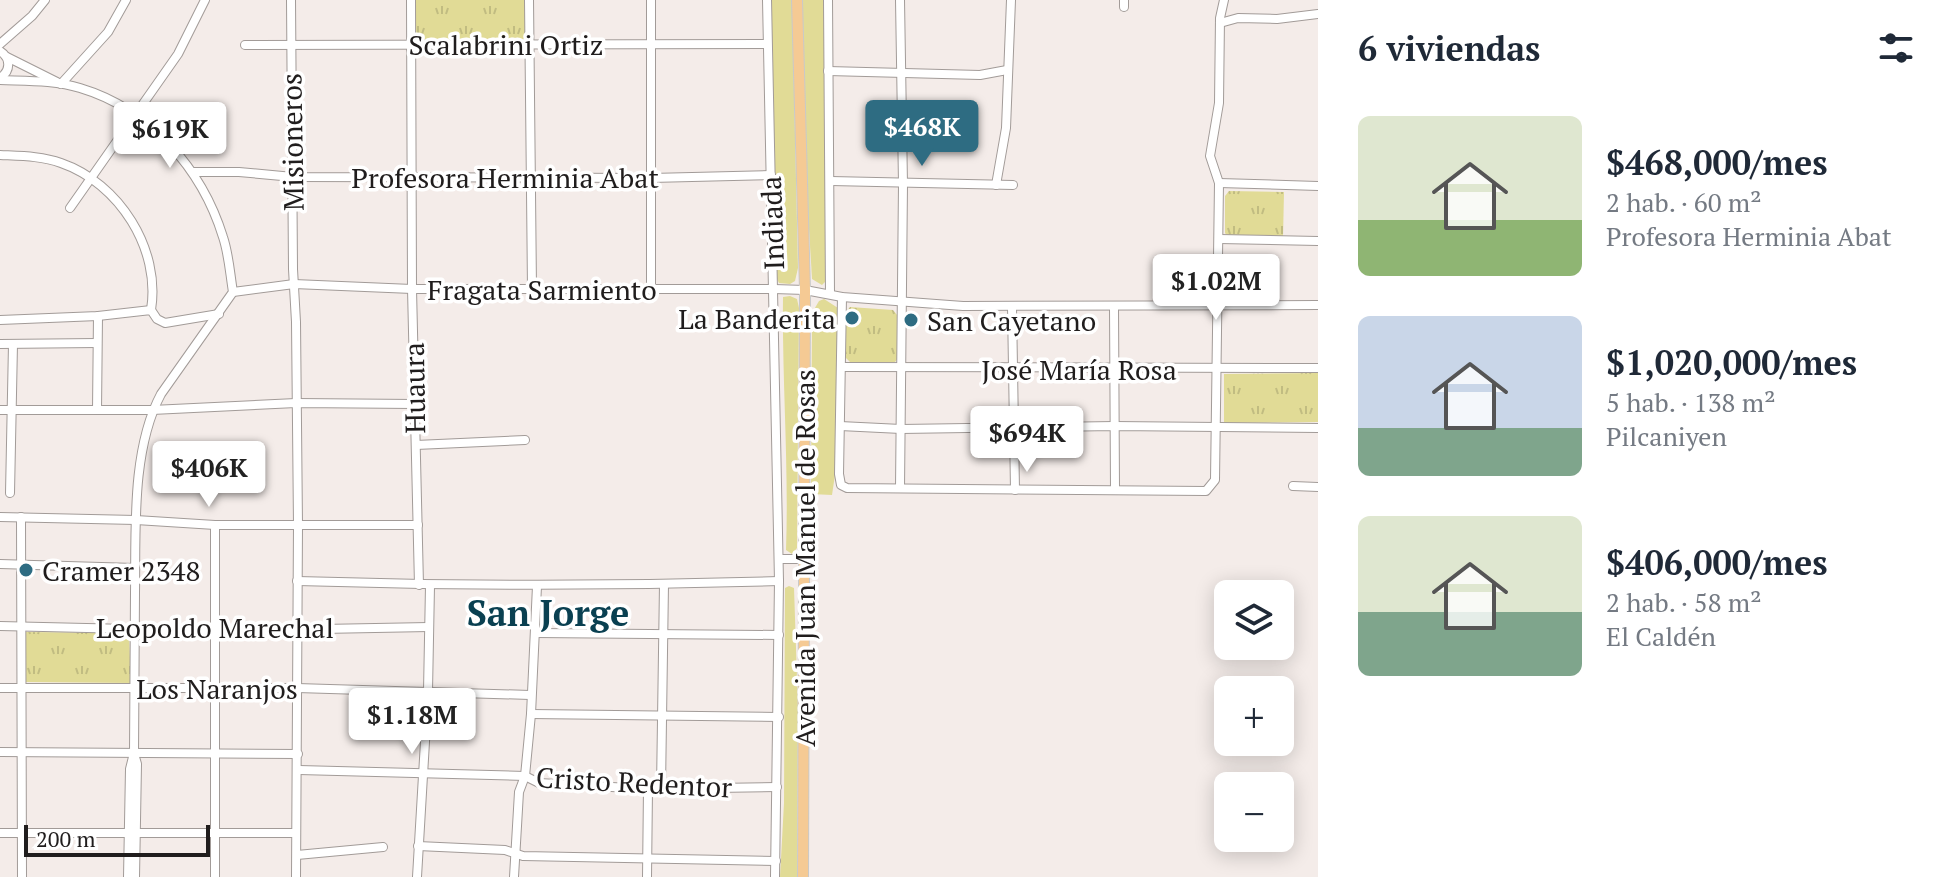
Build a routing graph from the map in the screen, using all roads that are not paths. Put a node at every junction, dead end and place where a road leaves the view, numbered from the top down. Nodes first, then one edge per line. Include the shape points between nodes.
1 (45, 0) edge
2 (126, 0) edge
3 (291, 0) edge
4 (411, 0) edge
5 (529, 0) edge
6 (651, 0) edge
7 (767, 0) edge
8 (797, 0) edge
9 (828, 0) edge
10 (900, 0) edge
11 (1011, 0) edge
12 (1222, 0) edge
13 (206, 1) edge
14 (1318, 14) edge
15 (1220, 23) junction
16 (412, 43) junction
17 (529, 44) junction
18 (767, 44) junction
19 (245, 45) dead end
20 (291, 45) junction
21 (651, 45) junction
22 (2, 50) edge
23 (1007, 70) junction
24 (828, 71) junction
25 (901, 75) junction
26 (0, 79) edge
27 (61, 84) junction
28 (135, 115) junction
29 (0, 155) edge
30 (193, 172) junction
31 (771, 175) junction
32 (293, 177) junction
33 (410, 177) junction
34 (531, 177) junction
35 (91, 178) junction
36 (651, 178) junction
37 (831, 181) junction
38 (1219, 183) junction
39 (903, 184) junction
40 (996, 185) junction
41 (1013, 185) dead end
42 (1318, 186) edge
43 (70, 208) dead end
44 (1219, 239) junction
45 (1318, 241) edge
46 (294, 284) junction
47 (412, 289) junction
48 (532, 289) junction
49 (774, 289) junction
50 (651, 290) junction
51 (805, 290) junction
52 (233, 292) junction
53 (830, 294) junction
54 (842, 297) junction
55 (901, 302) junction
56 (1318, 305) edge
57 (1216, 306) junction
58 (1012, 307) junction
59 (1114, 307) junction
60 (151, 310) junction
61 (219, 314) junction
62 (98, 316) junction
63 (0, 320) edge
64 (97, 343) junction
65 (0, 344) edge
66 (13, 344) junction
67 (841, 367) junction
68 (902, 367) junction
69 (1114, 368) junction
70 (1318, 368) edge
71 (1013, 369) junction
72 (1217, 369) junction
73 (296, 403) junction
74 (415, 404) junction
75 (0, 410) edge
76 (12, 410) junction
77 (97, 410) junction
78 (152, 410) junction
79 (840, 426) junction
80 (1014, 426) junction
81 (1114, 426) junction
82 (1216, 428) junction
83 (1318, 428) edge
84 (901, 429) junction
85 (525, 440) dead end
86 (416, 445) junction
87 (1293, 486) dead end
88 (1318, 487) edge
89 (900, 488) junction
90 (1015, 490) junction
91 (1115, 490) junction
92 (10, 493) dead end
93 (0, 517) edge
94 (21, 517) junction
95 (136, 520) junction
96 (215, 525) junction
97 (298, 525) junction
98 (418, 525) junction
99 (779, 559) junction
100 (804, 559) junction
101 (0, 564) edge
102 (22, 564) junction
103 (135, 568) junction
104 (297, 581) junction
105 (779, 581) junction
106 (664, 584) junction
107 (419, 585) junction
108 (430, 586) junction
109 (537, 586) junction
110 (0, 626) edge
111 (22, 626) junction
112 (135, 627) junction
113 (429, 627) junction
114 (297, 628) junction
115 (216, 631) junction
116 (536, 633) junction
117 (663, 634) junction
118 (779, 635) junction
119 (0, 688) edge
120 (22, 688) junction
121 (134, 688) junction
122 (215, 688) junction
123 (297, 688) junction
124 (428, 691) junction
125 (530, 695) junction
126 (531, 714) junction
127 (662, 715) junction
128 (779, 717) junction
129 (0, 752) edge
130 (22, 753) junction
131 (134, 753) junction
132 (215, 754) junction
133 (298, 754) junction
134 (299, 770) junction
135 (422, 772) junction
136 (525, 776) junction
137 (777, 787) junction
138 (661, 788) junction
139 (648, 789) junction
140 (215, 832) junction
141 (0, 833) edge
142 (133, 833) junction
143 (296, 833) junction
144 (23, 834) junction
145 (418, 846) junction
146 (383, 847) dead end
147 (514, 852) junction
148 (297, 855) junction
149 (647, 858) junction
150 (776, 861) junction
151 (22, 877) edge
152 (128, 877) edge
153 (135, 877) edge
154 (215, 877) edge
155 (296, 877) edge
156 (417, 877) edge
157 (514, 877) edge
158 (647, 877) edge
159 (775, 877) edge
160 (803, 877) edge

1 - 22 street
2 - 27 street via 108,32
3 - 20 street, Misioneros
4 - 16 street, Huaura
5 - 17 street
6 - 21 street
7 - 18 street, Indiada
8 - 51 main road, Avenida Juan Manuel de Rosas
9 - 24 street, Indiada
10 - 25 street
11 - 23 street
12 - 15 street
13 - 28 street via 178,54
14 - 15 street
15 - 38 street via 1219,103 1210,156
16 - 17 street, Scalabrini Ortiz
16 - 20 street, Scalabrini Ortiz
16 - 33 street, Huaura
17 - 21 street, Scalabrini Ortiz
17 - 34 street
18 - 21 street, Scalabrini Ortiz
18 - 31 street, Indiada
19 - 20 street, Scalabrini Ortiz
20 - 32 street, Misioneros
21 - 36 street
22 - 26 street via 8,71
22 - 27 street
23 - 25 street
23 - 40 street via 1006,128
24 - 25 street
24 - 37 street, Indiada
25 - 39 street
26 - 27 street
27 - 28 street
28 - 30 street
28 - 35 street
29 - 35 street via 47,159
30 - 32 street, Profesora Herminia Abat
30 - 52 street via 224,240
31 - 36 street, Profesora Herminia Abat
31 - 49 street, Indiada
32 - 33 street, Profesora Herminia Abat
32 - 46 street, Misioneros
33 - 34 street, Profesora Herminia Abat
33 - 47 street, Huaura
34 - 36 street, Profesora Herminia Abat
34 - 48 street
35 - 43 street
35 - 60 street via 132,222 147,253
36 - 50 street
37 - 39 street
37 - 53 street, Indiada
38 - 42 street
38 - 44 street
39 - 40 street
39 - 55 street
40 - 41 street
44 - 45 street
44 - 57 street
46 - 47 street, Fragata Sarmiento
46 - 52 street, Fragata Sarmiento
46 - 73 street, Misioneros
47 - 48 street, Fragata Sarmiento
47 - 74 street, Huaura
48 - 50 street, Fragata Sarmiento
49 - 50 street, Fragata Sarmiento
49 - 51 street, Fragata Sarmiento
49 - 99 street, Indiada
51 - 53 street, Fragata Sarmiento
51 - 100 main road, Avenida Juan Manuel de Rosas
52 - 61 street
53 - 54 street, Fragata Sarmiento
54 - 55 street, Fragata Sarmiento
54 - 67 street
55 - 58 street, Fragata Sarmiento
55 - 68 street
56 - 57 street, Fragata Sarmiento
57 - 59 street, Fragata Sarmiento
57 - 72 street
58 - 59 street, Fragata Sarmiento
58 - 71 street
59 - 69 street
60 - 61 street via 165,323
60 - 62 street
61 - 78 street
62 - 63 street
62 - 64 street
64 - 66 street
64 - 77 street
65 - 66 street
66 - 76 street
67 - 68 street, José María Rosa
67 - 79 street
68 - 71 street, José María Rosa
68 - 84 street
69 - 71 street, José María Rosa
69 - 72 street, José María Rosa
69 - 81 street
70 - 72 street, José María Rosa
71 - 80 street
72 - 82 street
73 - 74 street
73 - 78 street
73 - 97 street, Misioneros
74 - 86 street, Huaura
75 - 76 street
76 - 77 street
76 - 92 street
77 - 78 street
78 - 95 street
79 - 84 street
79 - 89 street via 841,485
80 - 81 street
80 - 84 street
80 - 90 street
81 - 82 street
81 - 91 street
82 - 83 street
82 - 91 street via 1215,480 1206,491
84 - 89 street
85 - 86 street
86 - 98 street, Huaura
87 - 88 street
89 - 90 street
90 - 91 street
93 - 94 street
94 - 95 street
94 - 102 street
95 - 96 street
95 - 103 street
96 - 97 street
96 - 115 street
97 - 98 street
97 - 104 street
98 - 107 street, Huaura
99 - 100 street
99 - 105 street, Indiada
100 - 160 main road, Avenida Juan Manuel de Rosas
101 - 102 street
102 - 103 street
102 - 111 street
103 - 112 street
104 - 107 street
104 - 114 street
105 - 106 street
105 - 118 street, Indiada
106 - 109 street
106 - 117 street
107 - 108 street
108 - 109 street
108 - 113 street
109 - 116 street
110 - 111 street, Leopoldo Marechal
111 - 112 street, Leopoldo Marechal
111 - 120 street
112 - 115 street, Leopoldo Marechal
112 - 121 street
113 - 114 street, Leopoldo Marechal
113 - 124 street
114 - 115 street, Leopoldo Marechal
114 - 123 street
115 - 122 street
116 - 117 street
116 - 125 street
117 - 118 street
117 - 127 street
118 - 128 street, Indiada
119 - 120 street, Los Naranjos
120 - 121 street, Los Naranjos
120 - 130 street
121 - 122 street, Los Naranjos
121 - 131 street
122 - 123 street, Los Naranjos
122 - 132 street
123 - 124 street, Los Naranjos
123 - 133 street
124 - 125 street, Los Naranjos
124 - 135 street
125 - 126 street
126 - 127 street
126 - 136 street
127 - 128 street
127 - 138 street
128 - 137 street, Indiada
129 - 130 street
130 - 131 street
130 - 144 street
131 - 132 street
131 - 142 street
132 - 133 street
132 - 140 street
133 - 134 street
134 - 135 street, Cristo Redentor
134 - 143 street
135 - 136 street, Cristo Redentor
135 - 145 street
136 - 139 street, Cristo Redentor via 539,783
136 - 147 street
137 - 138 street, Cristo Redentor
137 - 150 street, Indiada
138 - 139 street, Cristo Redentor
139 - 149 street
140 - 142 street
140 - 143 street
140 - 154 street
141 - 144 street
142 - 144 street
142 - 152 street
142 - 153 street
143 - 148 street
144 - 151 street
145 - 147 street
145 - 156 street
146 - 148 street
147 - 149 street
147 - 157 street
148 - 155 street
149 - 150 street
149 - 158 street
150 - 159 street, Indiada

